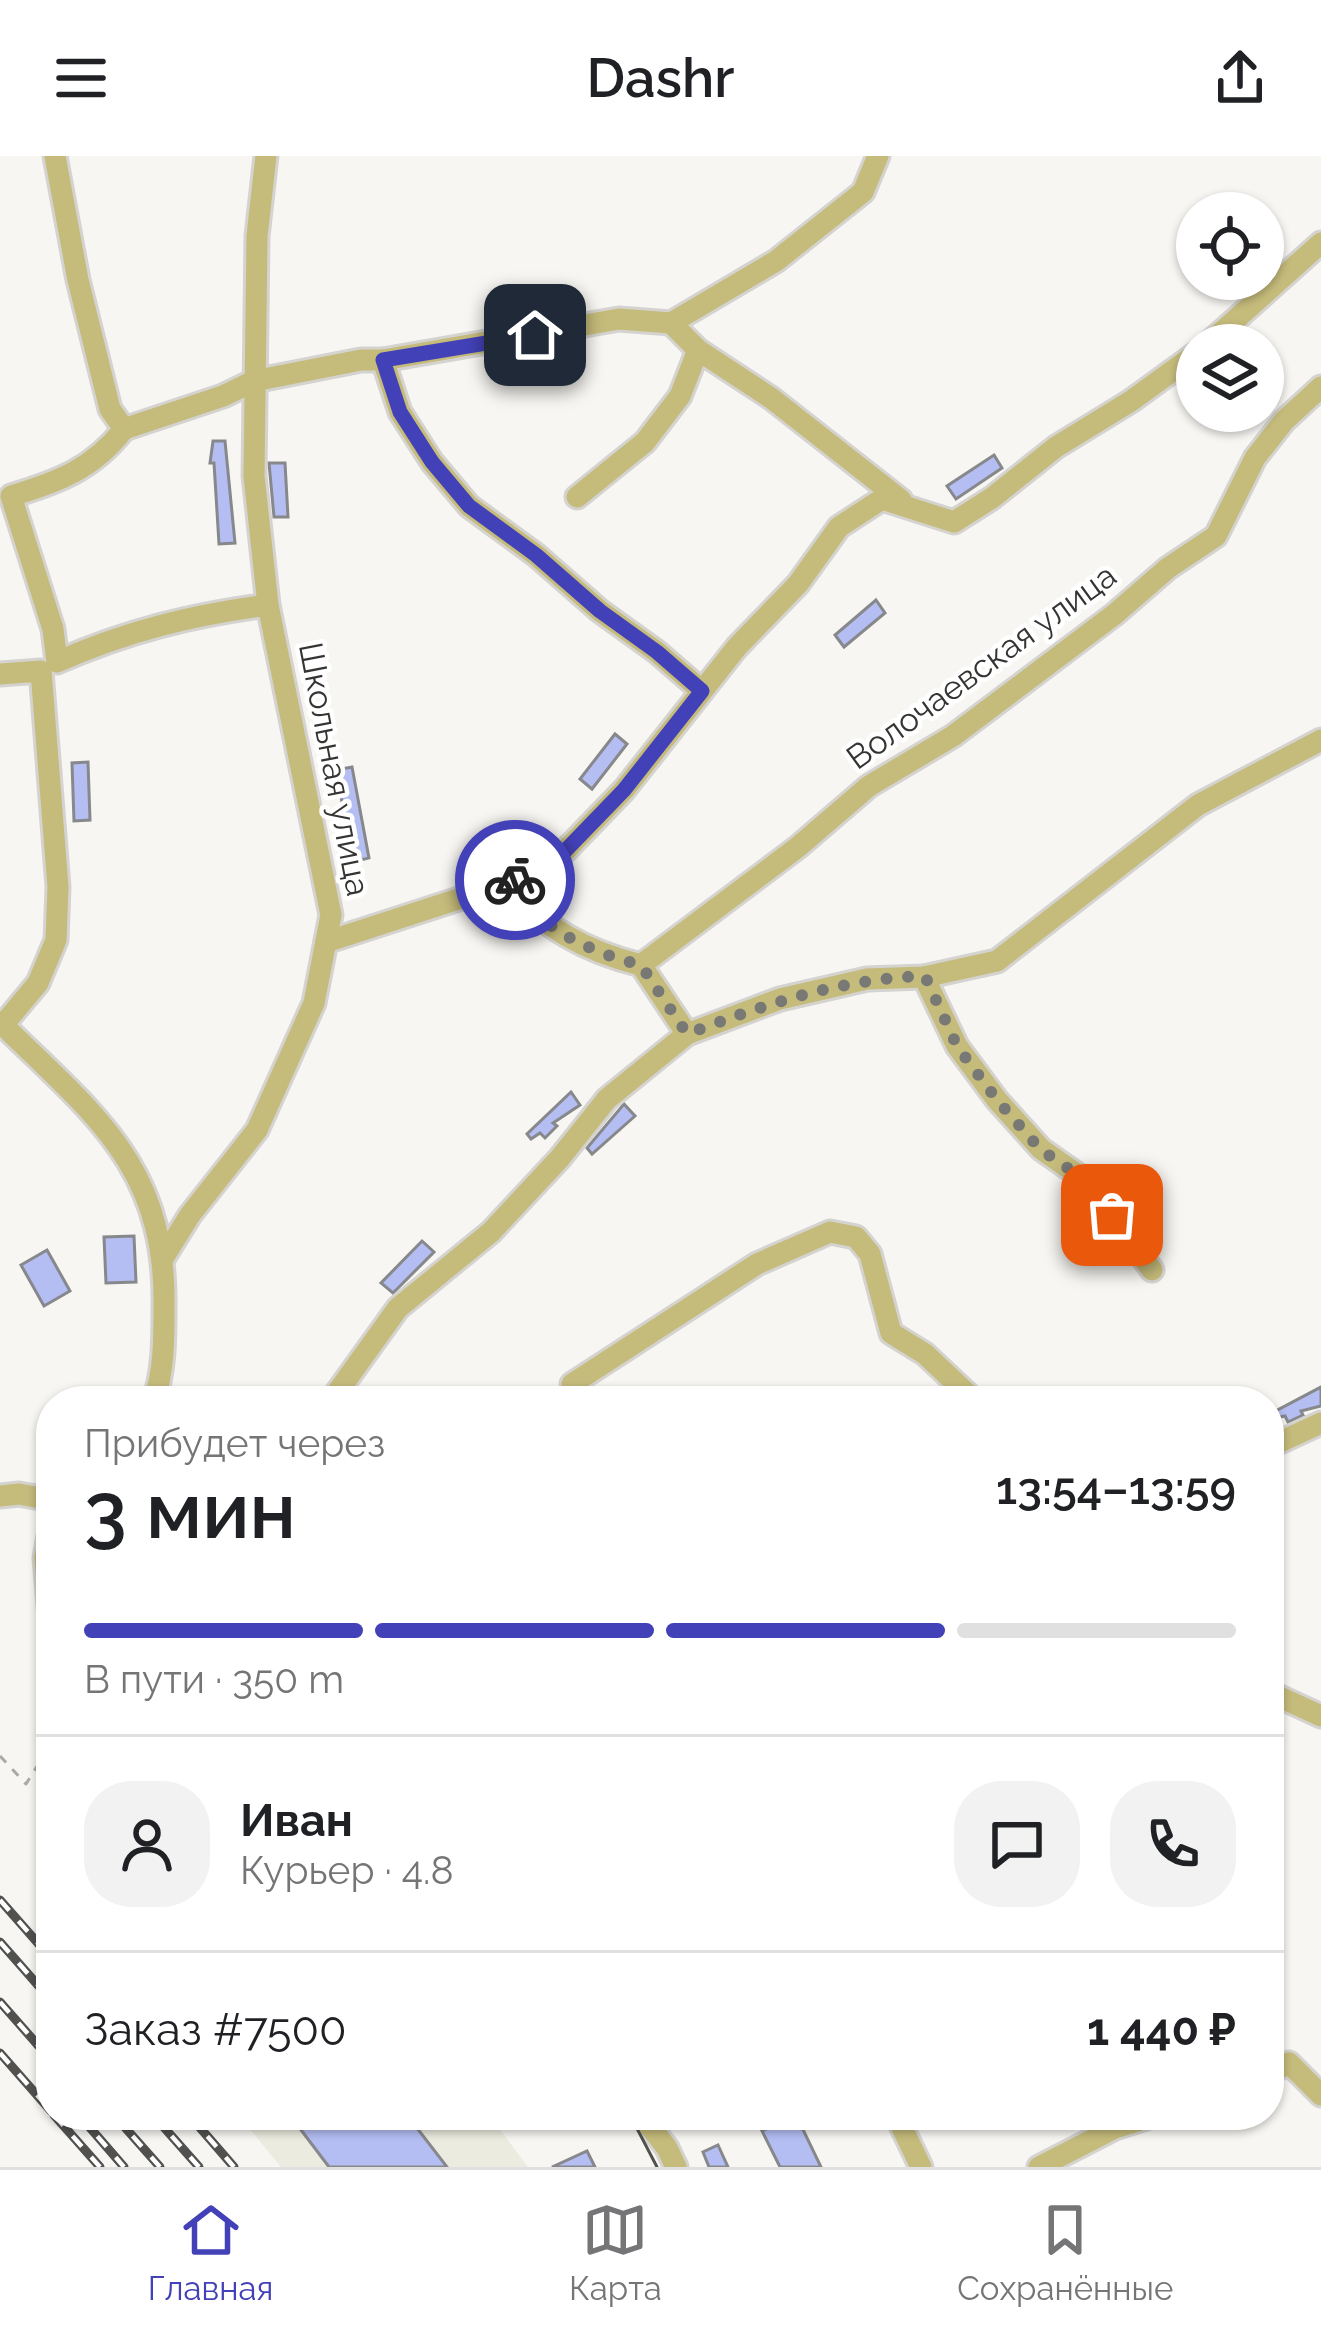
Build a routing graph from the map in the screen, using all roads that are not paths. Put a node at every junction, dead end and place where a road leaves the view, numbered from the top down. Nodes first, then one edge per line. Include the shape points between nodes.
1 (55, 156) edge
2 (266, 156) edge
3 (878, 156) edge
4 (1321, 243) edge
5 (671, 322) junction
6 (1231, 324) edge
7 (698, 350) junction
8 (383, 360) junction
9 (1176, 368) edge
10 (254, 381) junction
11 (1321, 387) edge
12 (124, 429) junction
13 (577, 497) dead end
14 (916, 511) junction
15 (268, 605) junction
16 (49, 667) junction
17 (0, 674) edge
18 (702, 691) junction
19 (1321, 740) edge
20 (511, 882) junction
21 (326, 942) junction
22 (641, 965) junction
23 (925, 976) junction
24 (2, 1023) edge
25 (687, 1034) junction
26 (162, 1260) junction
27 (1152, 1270) dead end
28 (572, 1384) dead end
29 (159, 1386) edge
30 (342, 1386) edge
31 (959, 1386) edge
32 (1321, 1423) edge
33 (1284, 1440) edge
34 (0, 1496) edge
35 (36, 1497) edge
36 (1284, 1699) edge
37 (1321, 1715) edge
38 (1284, 2066) edge
39 (1321, 2095) edge
40 (653, 2130) edge
41 (903, 2130) edge
42 (1110, 2130) edge
43 (676, 2167) edge
44 (921, 2167) edge
45 (1039, 2167) edge

1 - 12 street via 110,409
2 - 10 street, Школьная улица
3 - 5 street via 863,192 776,261
4 - 6 street
5 - 7 street
5 - 8 street via 619,320
7 - 13 street via 680,396 645,442
7 - 14 street
8 - 10 street
8 - 18 street via 400,412 469,506
9 - 14 street via 954,522
10 - 12 street
10 - 15 street, Школьная улица
11 - 22 street, Волочаевская улица via 1255,458 1216,536 971,722 869,786
12 - 16 street via 101,458 11,496 53,629
14 - 18 street via 882,500 839,527
15 - 16 street, Школьная улица via 190,615
15 - 21 street, Школьная улица via 332,915
16 - 17 street, Школьная улица
16 - 24 street via 56,940 38,983
18 - 20 street via 566,850
19 - 23 street via 1198,806 997,961
20 - 21 street
20 - 22 street via 523,906 547,922 605,956
21 - 26 street, Школьная улица via 314,1004 257,1130
22 - 25 street
23 - 25 street via 802,994
23 - 27 street via 957,1046 997,1100 1040,1149 1088,1182
24 - 26 street via 120,1146 152,1210
25 - 30 street via 607,1100 491,1232 398,1307
26 - 29 street
28 - 31 street via 757,1264 830,1232 856,1237 869,1254 891,1333
32 - 33 street
34 - 35 street
36 - 37 street
38 - 39 street
40 - 43 street
41 - 44 street
42 - 45 street

